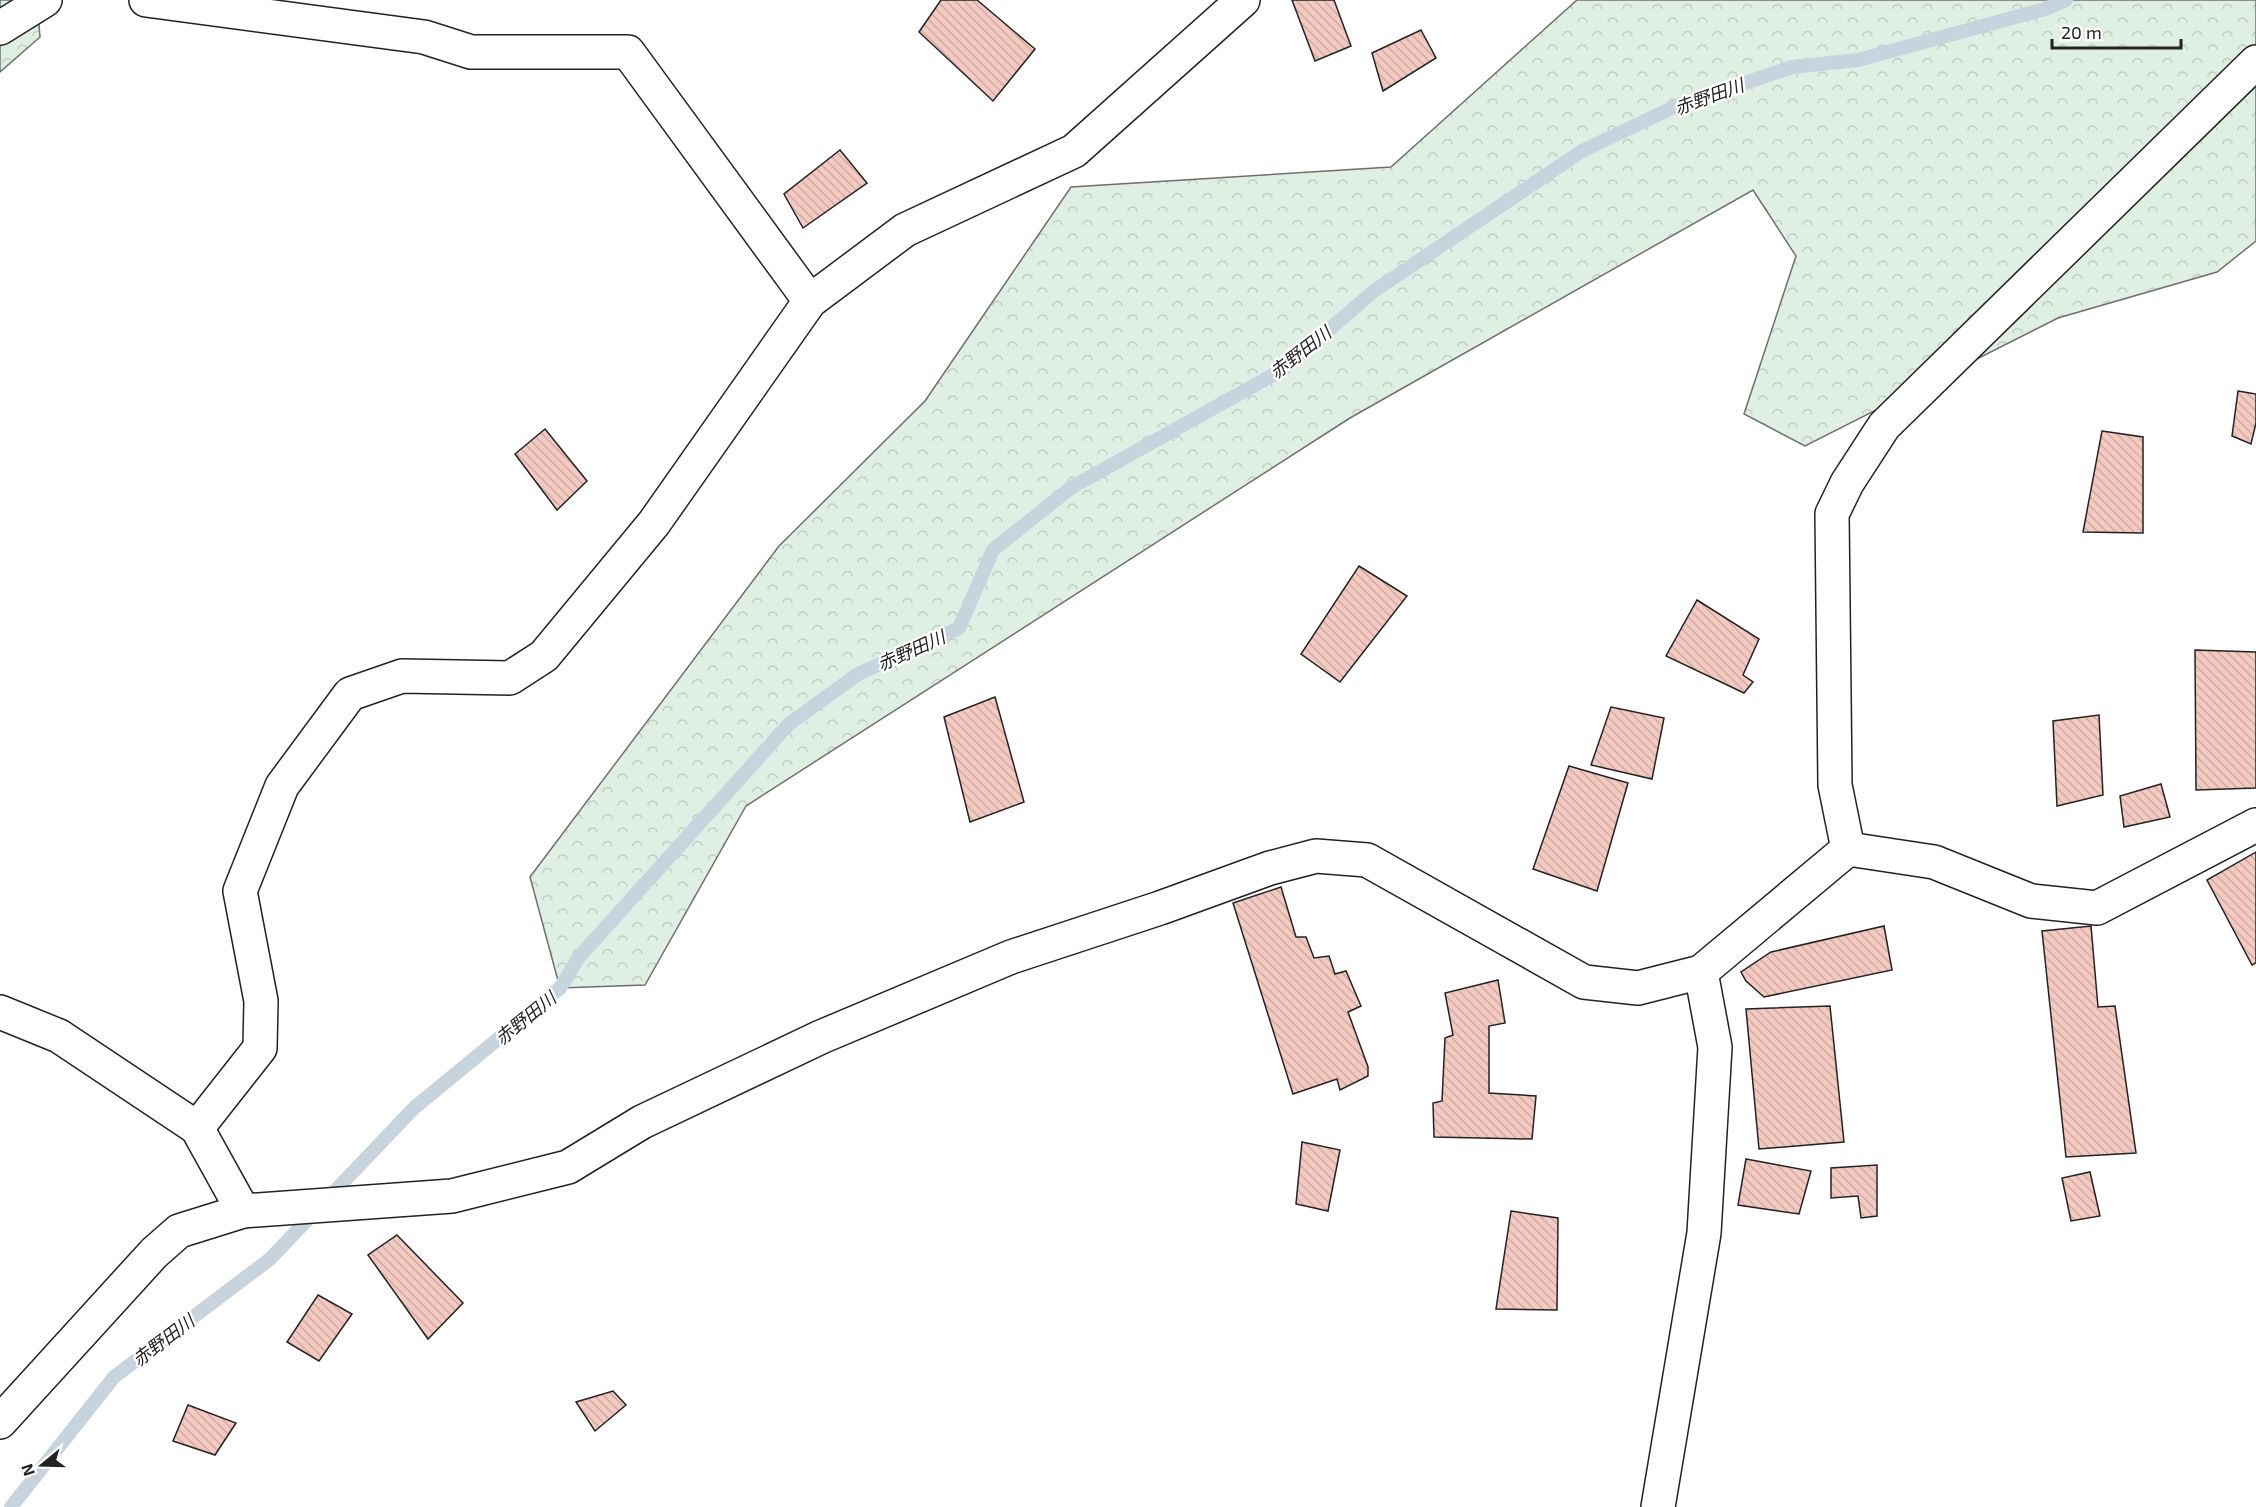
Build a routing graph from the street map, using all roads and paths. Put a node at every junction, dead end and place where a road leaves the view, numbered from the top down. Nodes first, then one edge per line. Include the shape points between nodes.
1 (45, 0) edge
2 (146, 0) edge
3 (1243, 0) edge
4 (0, 28) edge
5 (2256, 62) edge
6 (810, 301) junction
7 (2256, 825) edge
8 (1848, 849) junction
9 (1701, 972) junction
10 (0, 1012) edge
11 (197, 1128) junction
12 (243, 1210) junction
13 (0, 1422) edge
14 (1658, 1507) edge

1 - 4 street
2 - 6 street via 424,38 471,52 628,52
3 - 6 street via 1074,151 905,230
5 - 8 street via 1884,426 1847,483 1832,514 1835,785
6 - 11 street via 654,523 544,656 510,678 402,676 350,694 282,786 240,891 261,1001 260,1048
7 - 8 street via 2097,908 2031,901 1934,862
8 - 9 street
9 - 12 street via 1638,988 1584,982 1367,860 1316,856 1270,868 1011,957 821,1037 642,1122 568,1167 452,1196
9 - 14 street via 1715,1047 1704,1233
10 - 11 street via 59,1036
11 - 12 street
12 - 13 street via 179,1231 154,1253

